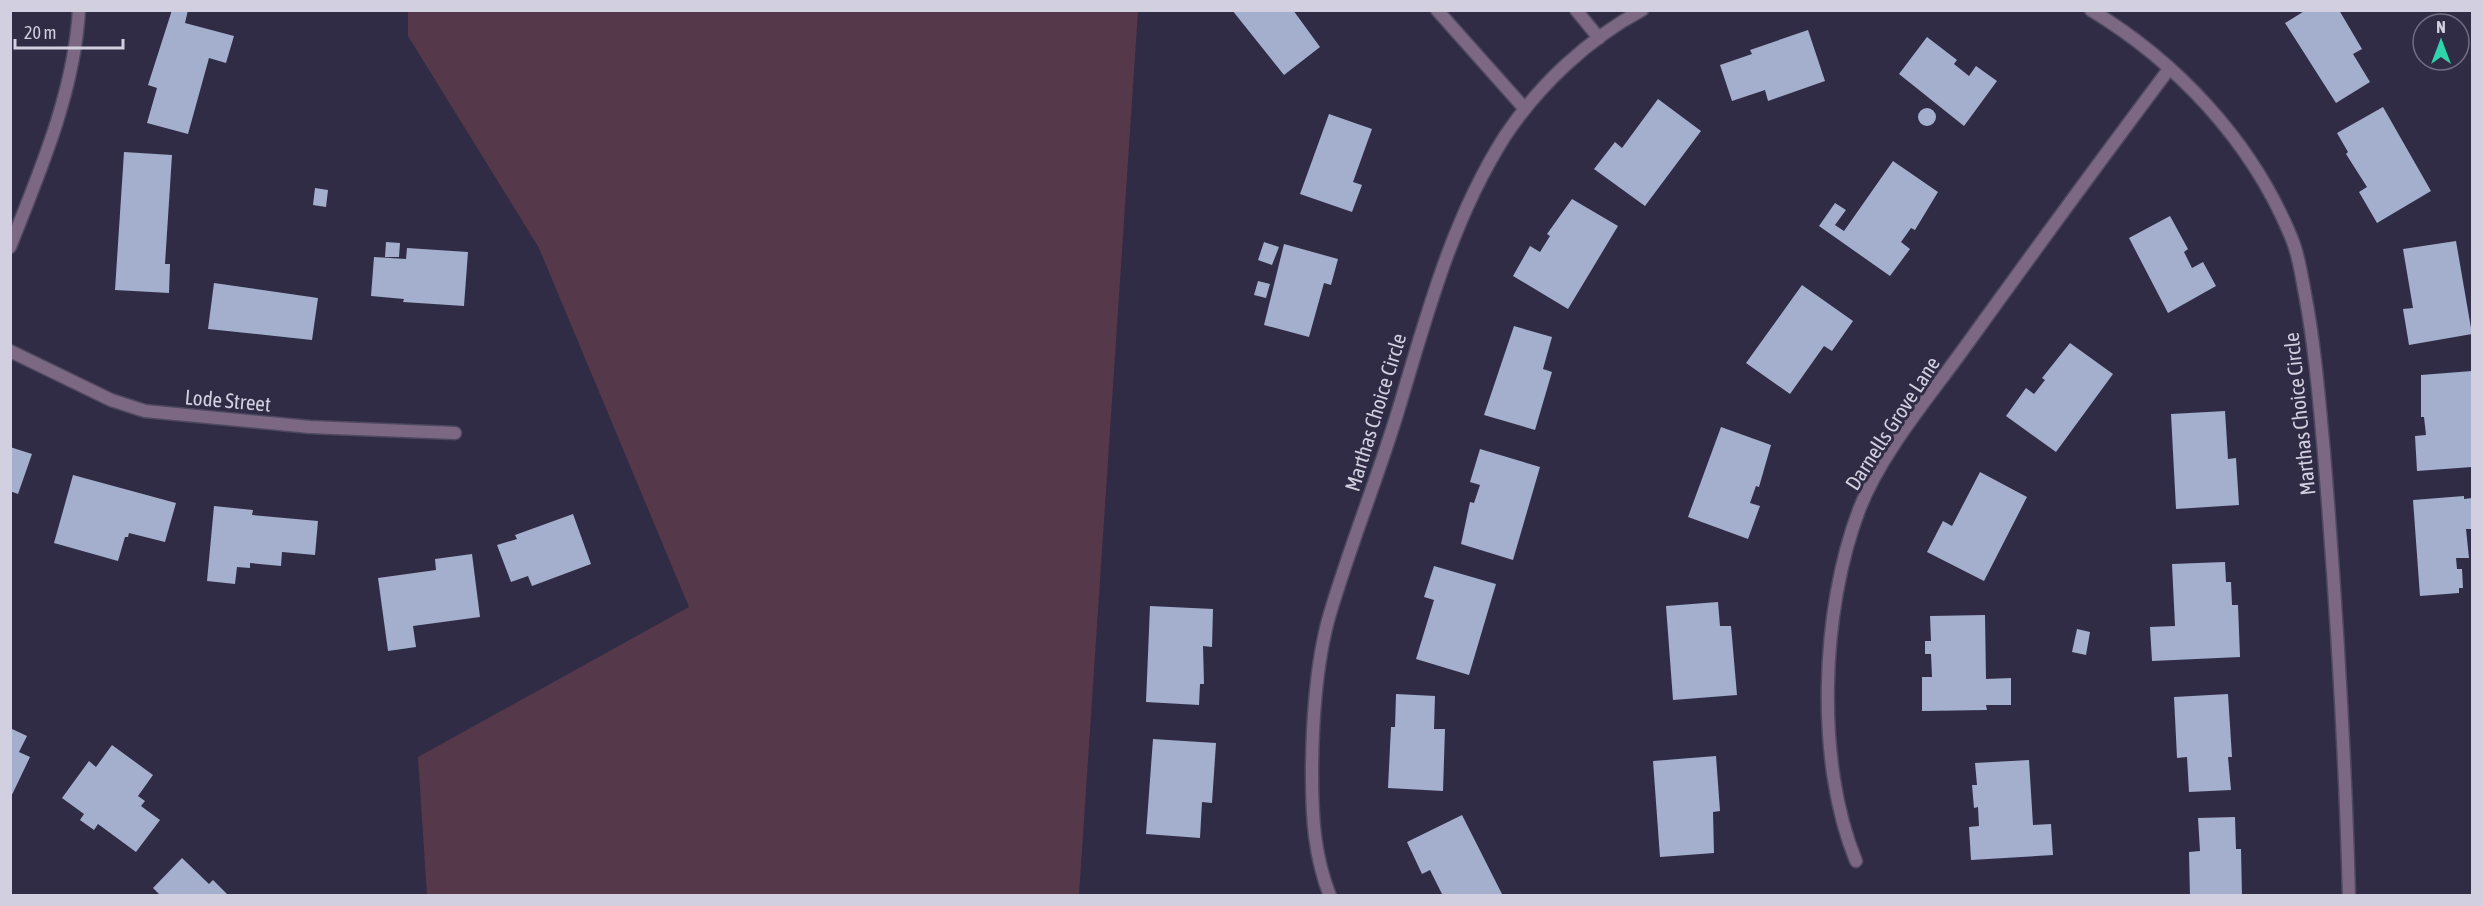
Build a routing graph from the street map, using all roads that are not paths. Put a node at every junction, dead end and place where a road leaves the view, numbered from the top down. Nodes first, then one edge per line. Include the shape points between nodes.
1 (79, 10) edge
2 (1437, 10) edge
3 (1576, 10) edge
4 (1642, 10) edge
5 (2091, 10) edge
6 (1599, 38) junction
7 (2169, 69) junction
8 (1525, 109) junction
9 (10, 247) edge
10 (10, 351) edge
11 (455, 433) dead end
12 (1856, 861) dead end
13 (1330, 896) edge
14 (2349, 896) edge

1 - 9 street via 77,38 58,120
2 - 8 street
3 - 6 street
4 - 6 street, Marthas Choice Circle
5 - 7 street, Marthas Choice Circle
6 - 8 street, Marthas Choice Circle
7 - 12 street, Darnells Grove Lane via 1928,398 1860,509 1841,572 1829,724 1835,792
7 - 14 street, Marthas Choice Circle via 2248,154 2290,234 2300,269 2315,347 2334,572
8 - 13 street, Marthas Choice Circle via 1485,171 1452,237 1329,620 1314,717 1312,815 1315,844
10 - 11 street, Lode Street via 101,395 146,411 310,427

